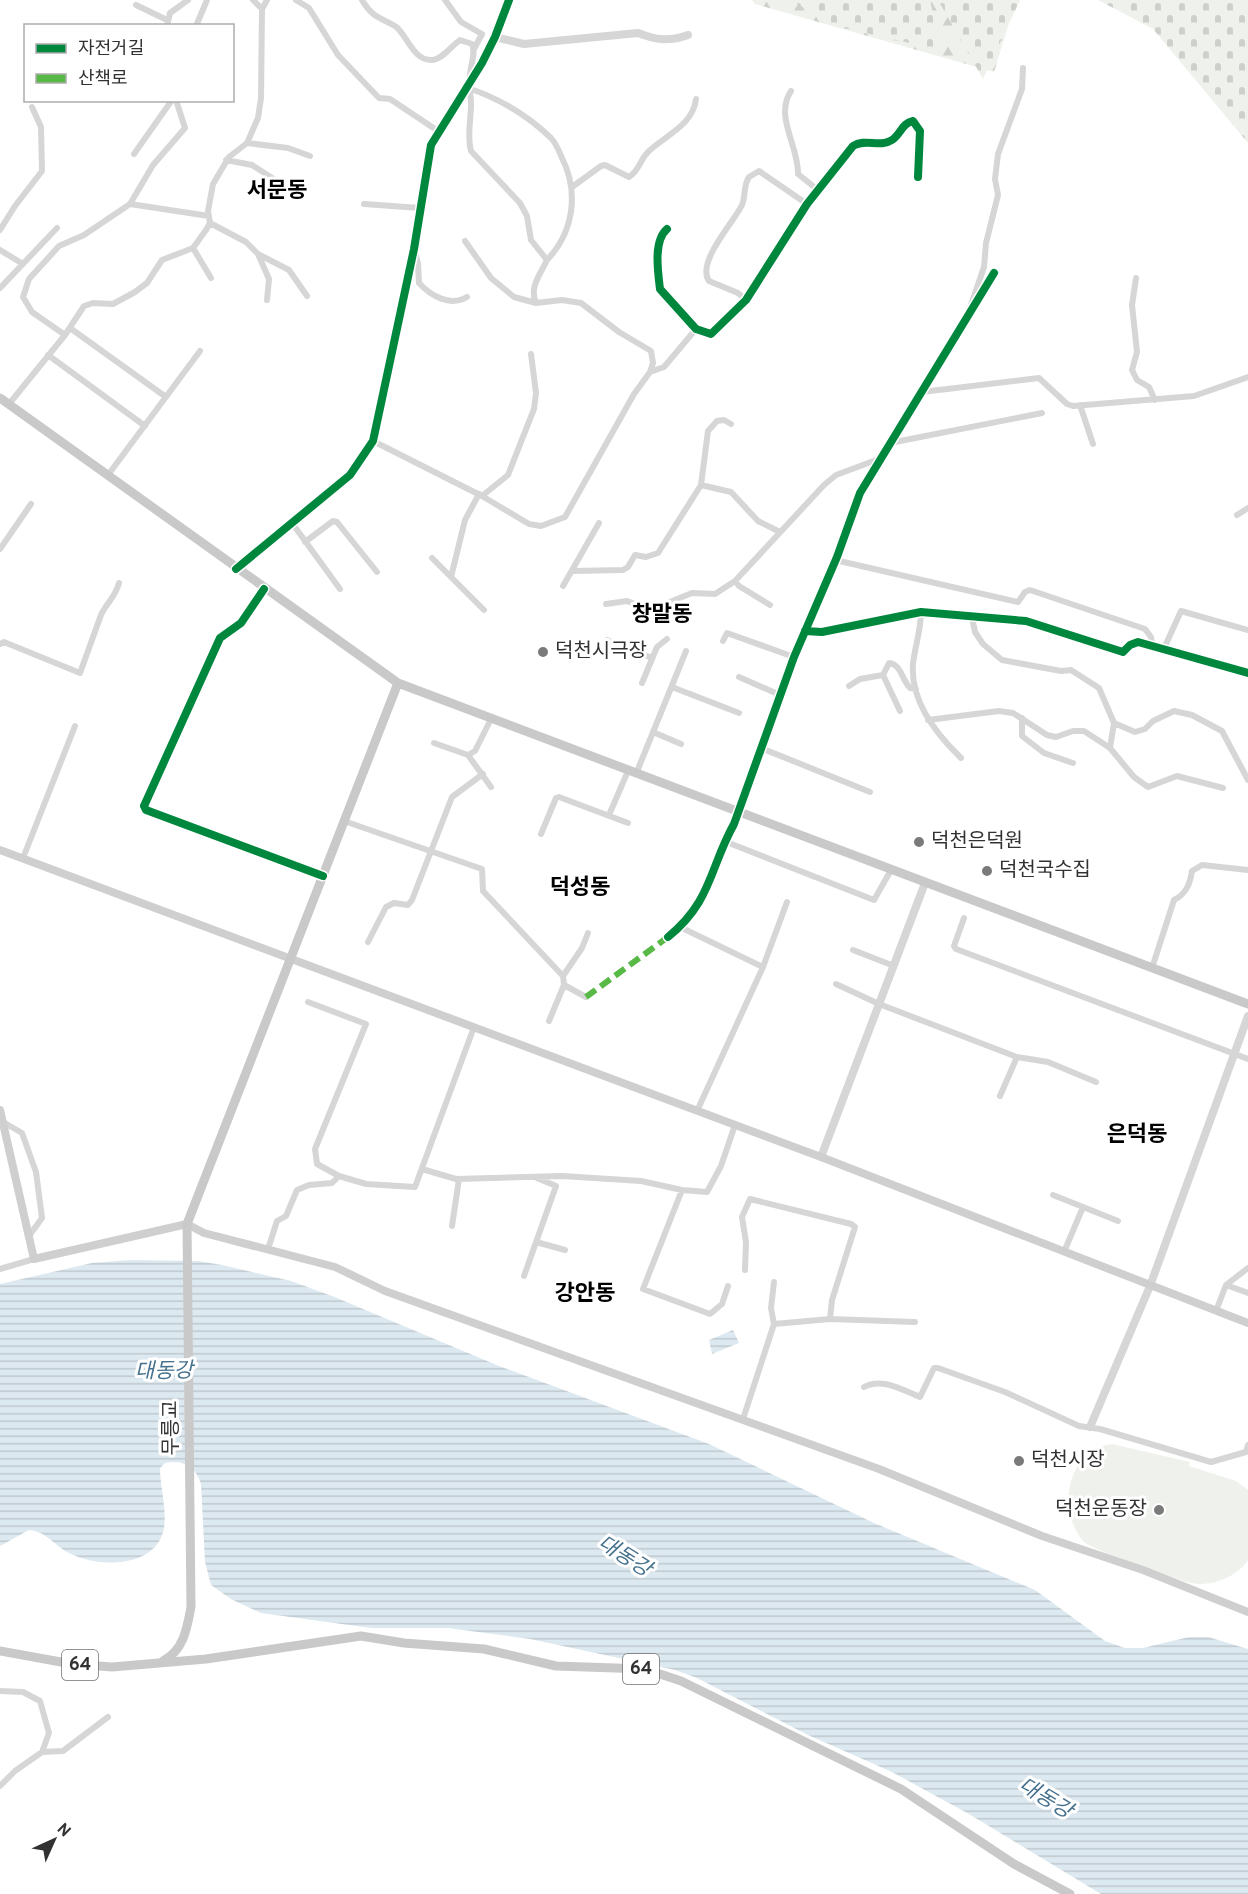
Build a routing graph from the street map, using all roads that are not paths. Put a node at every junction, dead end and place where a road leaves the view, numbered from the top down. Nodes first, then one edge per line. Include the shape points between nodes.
1 (188, 0) edge
2 (207, 0) edge
3 (253, 0) edge
4 (267, 0) edge
5 (296, 0) edge
6 (362, 0) edge
7 (445, 0) edge
8 (509, 0) edge
9 (136, 5) dead end
10 (262, 9) junction
11 (167, 23) edge
12 (197, 24) edge
13 (688, 35) dead end
14 (495, 37) junction
15 (474, 49) junction
16 (1023, 68) dead end
17 (469, 85) junction
18 (791, 92) dead end
19 (696, 99) dead end
20 (173, 102) edge
21 (175, 102) edge
22 (32, 107) dead end
23 (438, 131) junction
24 (247, 142) junction
25 (134, 154) dead end
26 (309, 156) dead end
27 (226, 160) junction
28 (918, 177) dead end
29 (572, 187) junction
30 (289, 189) dead end
31 (818, 190) junction
32 (130, 204) junction
33 (364, 204) dead end
34 (807, 204) junction
35 (420, 208) junction
36 (210, 220) junction
37 (57, 228) dead end
38 (667, 229) dead end
39 (0, 230) edge
40 (465, 240) dead end
41 (193, 248) junction
42 (414, 249) junction
43 (0, 250) edge
44 (258, 254) junction
45 (547, 260) junction
46 (23, 264) junction
47 (994, 273) dead end
48 (211, 278) dead end
49 (1136, 278) dead end
50 (0, 288) edge
51 (307, 296) dead end
52 (467, 297) dead end
53 (267, 300) dead end
54 (746, 300) junction
55 (536, 303) junction
56 (967, 317) junction
57 (70, 328) junction
58 (696, 329) junction
59 (64, 335) junction
60 (200, 351) dead end
61 (531, 354) dead end
62 (48, 355) junction
63 (650, 372) junction
64 (1248, 377) edge
65 (922, 392) junction
66 (166, 397) junction
67 (0, 398) edge
68 (1155, 400) junction
69 (9, 404) junction
70 (1080, 405) junction
71 (1042, 413) dead end
72 (731, 424) dead end
73 (145, 426) junction
74 (373, 441) junction
75 (890, 443) junction
76 (1093, 444) dead end
77 (879, 459) junction
78 (108, 476) junction
79 (701, 485) junction
80 (481, 495) junction
81 (31, 504) dead end
82 (1248, 508) edge
83 (1237, 514) dead end
84 (292, 523) junction
85 (599, 523) dead end
86 (780, 532) junction
87 (305, 542) junction
88 (0, 549) edge
89 (432, 558) dead end
90 (835, 560) junction
91 (236, 569) junction
92 (377, 572) dead end
93 (572, 572) junction
94 (451, 577) junction
95 (735, 581) junction
96 (119, 583) dead end
97 (563, 586) dead end
98 (264, 589) junction
99 (340, 589) dead end
100 (606, 604) dead end
101 (770, 605) dead end
102 (484, 610) dead end
103 (921, 612) junction
104 (972, 618) junction
105 (1248, 630) edge
106 (805, 631) junction
107 (667, 639) dead end
108 (607, 640) dead end
109 (723, 641) dead end
110 (0, 644) edge
111 (1152, 645) junction
112 (1161, 648) junction
113 (686, 651) dead end
114 (794, 657) junction
115 (652, 658) junction
116 (1248, 673) edge
117 (883, 675) junction
118 (739, 676) dead end
119 (398, 683) junction
120 (642, 683) dead end
121 (849, 686) dead end
122 (672, 687) junction
123 (916, 688) junction
124 (780, 695) junction
125 (900, 711) dead end
126 (739, 713) dead end
127 (1022, 718) junction
128 (491, 719) junction
129 (928, 720) junction
130 (1114, 723) junction
131 (75, 726) dead end
132 (653, 732) junction
133 (434, 743) dead end
134 (681, 744) dead end
135 (761, 748) junction
136 (1110, 748) junction
137 (468, 755) junction
138 (961, 758) dead end
139 (1073, 763) dead end
140 (632, 772) junction
141 (483, 774) junction
142 (1248, 780) edge
143 (491, 787) dead end
144 (1223, 788) dead end
145 (870, 792) dead end
146 (738, 812) junction
147 (609, 815) junction
148 (345, 821) junction
149 (628, 823) dead end
150 (541, 834) dead end
151 (724, 841) junction
152 (0, 850) edge
153 (432, 850) junction
154 (23, 858) junction
155 (891, 870) junction
156 (1248, 870) edge
157 (323, 876) junction
158 (925, 883) junction
159 (787, 902) dead end
160 (964, 918) dead end
161 (680, 927) junction
162 (588, 933) dead end
163 (668, 937) dead end
164 (368, 942) dead end
165 (852, 950) dead end
166 (291, 959) junction
167 (763, 966) junction
168 (894, 966) junction
169 (1152, 968) junction
170 (563, 976) junction
171 (836, 984) dead end
172 (564, 985) junction
173 (586, 997) dead end
174 (308, 1002) dead end
175 (879, 1004) junction
176 (1248, 1004) edge
177 (1248, 1016) edge
178 (549, 1021) dead end
179 (474, 1027) junction
180 (1234, 1055) junction
181 (1017, 1057) junction
182 (1248, 1059) edge
183 (1095, 1082) dead end
184 (1000, 1096) dead end
185 (0, 1110) edge
186 (697, 1110) junction
187 (3, 1122) junction
188 (735, 1125) junction
189 (821, 1157) junction
190 (422, 1169) junction
191 (339, 1176) junction
192 (534, 1177) junction
193 (459, 1179) junction
194 (682, 1190) junction
195 (1053, 1195) dead end
196 (1083, 1207) junction
197 (1118, 1221) dead end
198 (187, 1224) junction
199 (452, 1226) dead end
200 (29, 1236) junction
201 (536, 1242) junction
202 (268, 1249) junction
203 (565, 1250) dead end
204 (1064, 1252) junction
205 (34, 1259) junction
206 (1248, 1268) edge
207 (0, 1269) edge
208 (745, 1269) dead end
209 (524, 1276) dead end
210 (774, 1282) dead end
211 (1226, 1285) junction
212 (728, 1286) dead end
213 (1150, 1286) junction
214 (1248, 1293) edge
215 (1216, 1311) junction
216 (830, 1319) junction
217 (915, 1322) dead end
218 (1248, 1323) edge
219 (774, 1324) junction
220 (864, 1387) dead end
221 (743, 1419) junction
222 (1090, 1427) junction
223 (1248, 1445) edge
224 (1248, 1611) edge
225 (0, 1651) edge
226 (161, 1662) junction
227 (0, 1691) edge
228 (108, 1717) dead end
229 (42, 1752) junction
230 (0, 1786) edge
231 (1070, 1894) edge

1 - 11 street via 170,14
2 - 12 street
3 - 10 street
4 - 10 street
5 - 23 street via 309,8 338,55 379,98 390,99
6 - 15 street via 380,21 397,27 414,51 426,59 442,56 460,40 466,40
7 - 15 street via 461,22 482,34
8 - 14 street
9 - 11 street
10 - 24 street via 260,107
13 - 14 street via 673,41 638,33 524,44
14 - 17 street
15 - 17 street
16 - 56 street via 1022,89 998,154 998,195 984,267
17 - 23 street
17 - 29 street via 496,98 552,139
17 - 45 street via 471,152 520,203 527,216 531,240
18 - 31 street via 786,124 798,174
19 - 29 street via 690,115 675,133 648,152 635,173 629,177 605,165
20 - 25 street
21 - 32 street via 185,128 153,165
22 - 39 street via 41,127 42,171
23 - 35 street via 428,156
24 - 26 street via 288,148
24 - 27 street
27 - 30 street via 252,165
27 - 36 street via 210,193
28 - 31 street via 920,131 910,121 886,143 860,142 852,146
29 - 45 street via 573,210 562,241
31 - 34 street
32 - 36 street
32 - 59 street via 84,235 59,246 29,279 23,297 28,308
33 - 35 street
34 - 54 street
34 - 54 street via 759,171 749,177 743,203 714,249 706,273 709,281
35 - 42 street
36 - 41 street
36 - 44 street
37 - 46 street
38 - 58 street via 659,244 660,289
40 - 55 street via 504,290
41 - 48 street
41 - 57 street via 162,260 147,283 113,304 84,306
42 - 52 street via 419,284 446,301
42 - 74 street
43 - 46 street
44 - 51 street via 289,270
44 - 53 street via 269,279
45 - 55 street via 534,285
46 - 50 street
47 - 56 street
49 - 68 street via 1132,305 1137,352 1132,370 1137,380 1149,387
54 - 58 street via 711,334
55 - 63 street via 581,303 651,351
56 - 65 street
57 - 59 street
57 - 66 street
58 - 63 street via 664,368
59 - 62 street
60 - 66 street
61 - 80 street via 534,409 508,475
62 - 69 street
62 - 73 street
63 - 80 street via 565,517 541,526 529,524
64 - 68 street via 1194,396
65 - 70 street via 1039,378 1067,404
65 - 75 street
66 - 73 street
67 - 69 main road
68 - 70 street
69 - 78 main road
70 - 76 street
71 - 75 street
72 - 79 street via 717,421 708,431
73 - 78 street
74 - 80 street
74 - 84 street via 350,476
75 - 77 street
77 - 86 street via 836,475
77 - 90 street via 860,493
78 - 91 main road
79 - 86 street via 731,492 758,521
79 - 93 street via 658,553 635,555 623,570
80 - 94 street via 465,520
81 - 88 street
82 - 83 street
84 - 87 street
84 - 91 street
85 - 93 street
86 - 95 street
87 - 92 street via 337,522
87 - 99 street
89 - 94 street
90 - 106 street
90 - 111 street via 1018,602 1030,590 1145,629
91 - 98 main road
93 - 97 street
94 - 102 street
95 - 100 street via 715,594 693,593 650,610 627,601
95 - 101 street
96 - 110 street via 115,597 105,606 80,673 4,642
98 - 119 main road
98 - 157 street via 241,623 220,638 144,806
103 - 104 street
103 - 106 street via 822,632
103 - 123 street via 913,667
104 - 111 street via 1026,621 1123,652 1138,642
104 - 130 street via 983,644 1002,660 1071,670 1099,688
105 - 112 street via 1181,611
106 - 114 street
107 - 115 street
108 - 115 street
109 - 114 street via 727,633
111 - 112 street
112 - 116 street
113 - 122 street
114 - 124 street
115 - 120 street
117 - 121 street via 860,679
117 - 123 street via 894,663 903,681
117 - 125 street
118 - 124 street
119 - 128 main road
119 - 148 main road
122 - 126 street
122 - 132 street
123 - 129 street
124 - 135 street
127 - 129 street via 999,711
127 - 136 street via 1047,735 1084,731
127 - 139 street via 1022,736 1032,745
128 - 137 street via 475,752
128 - 140 main road
129 - 138 street
130 - 136 street
130 - 142 street via 1135,732 1174,711 1192,714 1221,731
131 - 154 street
132 - 134 street
132 - 140 street
133 - 137 street
135 - 145 street
135 - 146 street
136 - 144 street via 1134,777 1148,787 1177,776
137 - 141 street
140 - 146 main road
140 - 147 street
141 - 143 street
141 - 153 street via 452,797
146 - 151 street
146 - 155 main road
147 - 149 street
147 - 150 street via 559,796
148 - 153 street
148 - 157 main road
151 - 155 street via 874,900
151 - 161 street via 702,901
152 - 154 main road
153 - 164 street via 412,900 408,905 394,903 386,908
153 - 170 street via 482,869 483,891
154 - 166 main road
155 - 158 main road
156 - 169 street via 1202,865 1192,871 1183,896 1174,900
157 - 166 main road
158 - 168 street
158 - 169 main road
159 - 167 street
160 - 180 street via 956,950
161 - 163 street
161 - 167 street
162 - 170 street
165 - 168 street
166 - 179 main road
166 - 198 main road
167 - 186 street
168 - 175 street
169 - 176 main road
170 - 172 street
171 - 175 street
172 - 173 street
172 - 178 street
174 - 191 street via 366,1024 315,1149 317,1164
175 - 181 street
175 - 189 street
177 - 180 street
179 - 186 main road
179 - 190 street
180 - 182 street
180 - 213 street
181 - 183 street via 1048,1062
181 - 184 street
185 - 187 main road
186 - 188 main road
187 - 200 main road
187 - 200 street via 22,1133 36,1172 42,1218
188 - 189 main road
188 - 194 street via 707,1192
189 - 204 main road
190 - 191 street via 415,1187 366,1184
190 - 193 street
191 - 202 street via 332,1183 297,1190 286,1216 277,1221
192 - 193 street
192 - 194 street via 641,1181
192 - 201 street via 556,1186
193 - 199 street
194 - 212 street via 643,1289 710,1314 722,1304
195 - 196 street
196 - 197 street
196 - 204 street
198 - 202 main road via 204,1233
198 - 205 main road
198 - 226 main road, 무릉교 via 191,1607 183,1641 171,1657
200 - 205 main road
201 - 203 street
201 - 209 street
202 - 221 main road via 335,1267 385,1291
204 - 213 main road
205 - 207 street
206 - 211 street
208 - 216 street via 742,1217 750,1198 851,1224 855,1227 832,1300
210 - 219 street
211 - 214 street
211 - 215 street
213 - 215 main road
213 - 222 street
215 - 218 main road
216 - 217 street
216 - 219 street
219 - 221 street
220 - 222 street via 883,1383 920,1397 934,1368 938,1368 1005,1392 1078,1426
221 - 224 main road via 1042,1536
222 - 223 street via 1210,1462 1246,1452
225 - 226 main road, 64 via 112,1667
226 - 231 main road, 64 via 361,1636 484,1649 556,1666 645,1669 681,1681 901,1789 1014,1864
227 - 229 street via 16,1690 40,1701 49,1733
228 - 229 street via 63,1751
229 - 230 street

